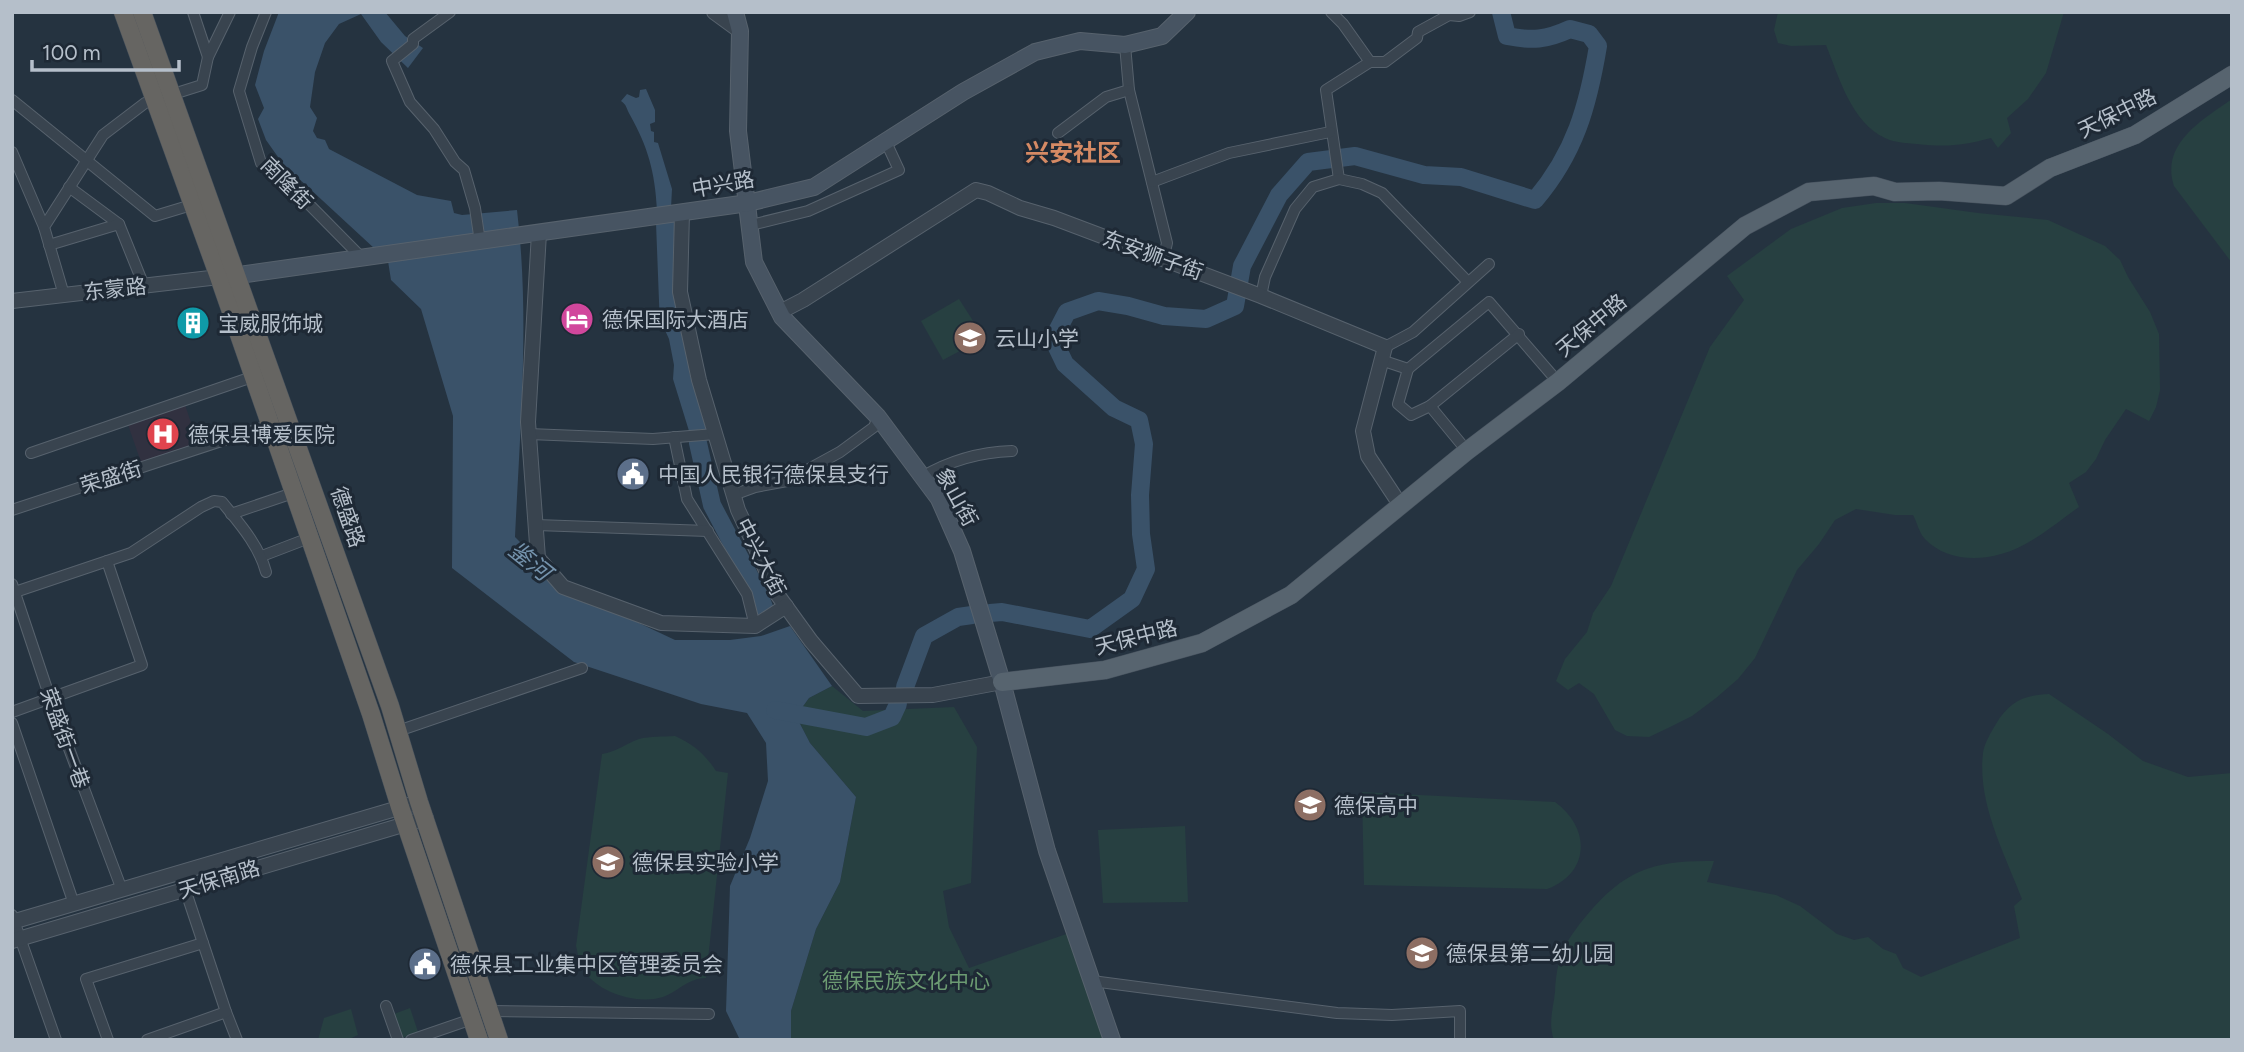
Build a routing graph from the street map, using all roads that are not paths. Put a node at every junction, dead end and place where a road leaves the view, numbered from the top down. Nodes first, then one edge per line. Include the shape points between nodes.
1 (123, 12) edge
2 (142, 12) edge
3 (193, 12) edge
4 (230, 12) edge
5 (266, 12) edge
6 (450, 12) edge
7 (714, 12) edge
8 (735, 12) edge
9 (1187, 12) edge
10 (1331, 12) edge
11 (1470, 12) edge
12 (740, 31) junction
13 (1125, 45) junction
14 (208, 57) junction
15 (1370, 62) junction
16 (2232, 75) edge
17 (1129, 90) junction
18 (163, 96) junction
19 (12, 100) edge
20 (1331, 132) junction
21 (1058, 133) dead end
22 (886, 142) junction
23 (12, 152) edge
24 (87, 159) junction
25 (1339, 179) junction
26 (1153, 182) junction
27 (69, 187) junction
28 (211, 199) junction
29 (748, 203) junction
30 (192, 205) junction
31 (682, 212) junction
32 (119, 224) junction
33 (751, 225) junction
34 (44, 227) junction
35 (532, 234) junction
36 (480, 242) junction
37 (49, 244) junction
38 (362, 258) junction
39 (1163, 260) junction
40 (1489, 264) dead end
41 (237, 275) junction
42 (219, 277) junction
43 (1468, 282) junction
44 (144, 286) junction
45 (64, 295) junction
46 (1261, 296) junction
47 (14, 297) edge
48 (779, 312) junction
49 (1519, 334) junction
50 (1383, 354) junction
51 (1408, 369) junction
52 (253, 377) junction
53 (1558, 382) junction
54 (1430, 406) junction
55 (878, 417) junction
56 (289, 419) junction
57 (269, 425) junction
58 (529, 434) junction
59 (715, 434) junction
60 (674, 437) junction
61 (1012, 450) dead end
62 (1467, 451) junction
63 (31, 453) dead end
64 (922, 477) junction
65 (293, 493) junction
66 (733, 495) junction
67 (1401, 506) junction
68 (12, 510) edge
69 (231, 514) junction
70 (536, 526) junction
71 (708, 531) junction
72 (309, 538) junction
73 (262, 556) junction
74 (107, 561) junction
75 (267, 572) dead end
76 (14, 588) edge
77 (786, 606) junction
78 (755, 626) junction
79 (582, 668) dead end
80 (1002, 682) junction
81 (50, 698) junction
82 (12, 712) edge
83 (12, 723) edge
84 (398, 731) junction
85 (422, 810) junction
86 (403, 816) junction
87 (186, 889) junction
88 (122, 890) junction
89 (74, 904) junction
90 (13, 919) edge
91 (16, 940) edge
92 (203, 943) junction
93 (1092, 981) junction
94 (386, 1006) dead end
95 (489, 1011) junction
96 (226, 1013) junction
97 (709, 1014) dead end
98 (472, 1018) junction
99 (56, 1040) edge
100 (108, 1040) edge
101 (146, 1040) edge
102 (237, 1040) edge
103 (398, 1040) edge
104 (411, 1040) edge
105 (479, 1040) edge
106 (499, 1040) edge
107 (1112, 1040) edge
108 (1460, 1040) edge

1 - 18 highway
2 - 18 highway, 德盛路
3 - 14 street
4 - 14 street
5 - 38 street, 南隆街 via 239,92 261,163 291,186
6 - 36 street via 413,38 413,44 392,61 410,102 464,170
7 - 12 street
8 - 12 main road, 象山街
9 - 13 main road, 中兴路 via 1162,36
10 - 15 street
11 - 15 street via 1449,15 1418,32 1417,38 1385,62
12 - 29 main road, 象山街 via 738,131
13 - 17 street
13 - 22 main road, 中兴路 via 1080,41 1035,52
14 - 18 street via 202,85
15 - 20 street via 1326,90
16 - 53 main road, 天保中路 via 2135,135 2050,169 2006,196 1895,192 1874,186 1809,192 1745,226
17 - 21 street via 1106,97
17 - 26 street
18 - 24 street via 145,103 103,135
18 - 28 highway, 德盛路
18 - 30 highway
19 - 24 street
20 - 25 street
20 - 26 street via 1228,153
22 - 29 main road, 中兴路 via 814,187
22 - 33 street via 899,170 808,211
23 - 34 street
24 - 27 street
24 - 30 street via 155,216
25 - 43 street via 1382,193
25 - 46 street via 1313,187 1295,209
26 - 39 street via 1167,243
27 - 32 street
27 - 34 street
28 - 30 street
28 - 41 highway, 德盛路
29 - 31 main road, 中兴路
29 - 33 main road, 象山街
30 - 42 highway
31 - 35 main road, 中兴路
31 - 59 street, 中兴大街 via 680,292
32 - 37 street
32 - 44 street
33 - 48 main road, 象山街 via 754,262
34 - 37 street
35 - 36 main road, 中兴路
35 - 58 street
36 - 38 main road, 中兴路
37 - 45 street
38 - 41 main road, 中兴路
39 - 46 street, 东安狮子街
39 - 48 street, 东安狮子街 via 976,190
40 - 43 street
41 - 42 main road, 中兴路
41 - 56 highway, 德盛路
42 - 44 street, 东蒙路
42 - 52 highway
43 - 50 street
44 - 45 street, 东蒙路
45 - 47 street, 东蒙路
46 - 50 street, 东安狮子街
48 - 55 main road, 象山街
49 - 51 street via 1489,302
49 - 53 street
49 - 54 street
50 - 51 street
50 - 67 street via 1363,431 1368,456
51 - 54 street via 1398,404 1411,415
52 - 57 highway
52 - 63 street
53 - 62 main road, 天保中路
54 - 62 street
55 - 64 main road, 象山街
55 - 66 street via 874,427 840,452 788,481
56 - 57 street, 荣盛街
56 - 84 highway, 德盛路
57 - 65 highway
57 - 68 street, 荣盛街
58 - 60 street
58 - 70 street
59 - 60 street
59 - 66 street, 中兴大街
60 - 71 street via 687,499
61 - 64 street via 987,452
62 - 67 main road, 天保中路
64 - 80 main road, 象山街 via 939,499 962,551
65 - 69 street
65 - 72 highway
66 - 77 street, 中兴大街
67 - 80 main road, 天保中路 via 1292,595 1202,643 1105,670
69 - 73 street
69 - 74 street via 222,502 214,501 131,553
70 - 71 street
70 - 78 street via 538,558 563,587 661,623
71 - 78 street via 747,594
72 - 73 street
72 - 86 highway
73 - 75 street
74 - 76 street
74 - 81 street via 142,665
76 - 81 street, 荣盛街一巷
77 - 78 street
77 - 80 street, 中兴大街 via 858,696 933,695
79 - 84 street
80 - 93 main road, 象山街 via 1047,851
81 - 82 street
81 - 88 street, 荣盛街一巷
83 - 89 street
84 - 85 highway, 德盛路
85 - 86 street, 天保南路
85 - 95 highway, 德盛路
86 - 87 street, 天保南路
86 - 88 street, 天保南路
86 - 98 highway
87 - 91 street, 天保南路
87 - 92 street
88 - 89 street, 天保南路
89 - 90 street, 天保南路
90 - 91 street
91 - 99 street
92 - 96 street
92 - 100 street via 86,979
93 - 107 main road, 象山街
93 - 108 street via 1337,1013 1460,1011
94 - 103 street
95 - 97 street
95 - 106 highway, 德盛路
96 - 101 street
96 - 102 street
98 - 104 street
98 - 105 highway

